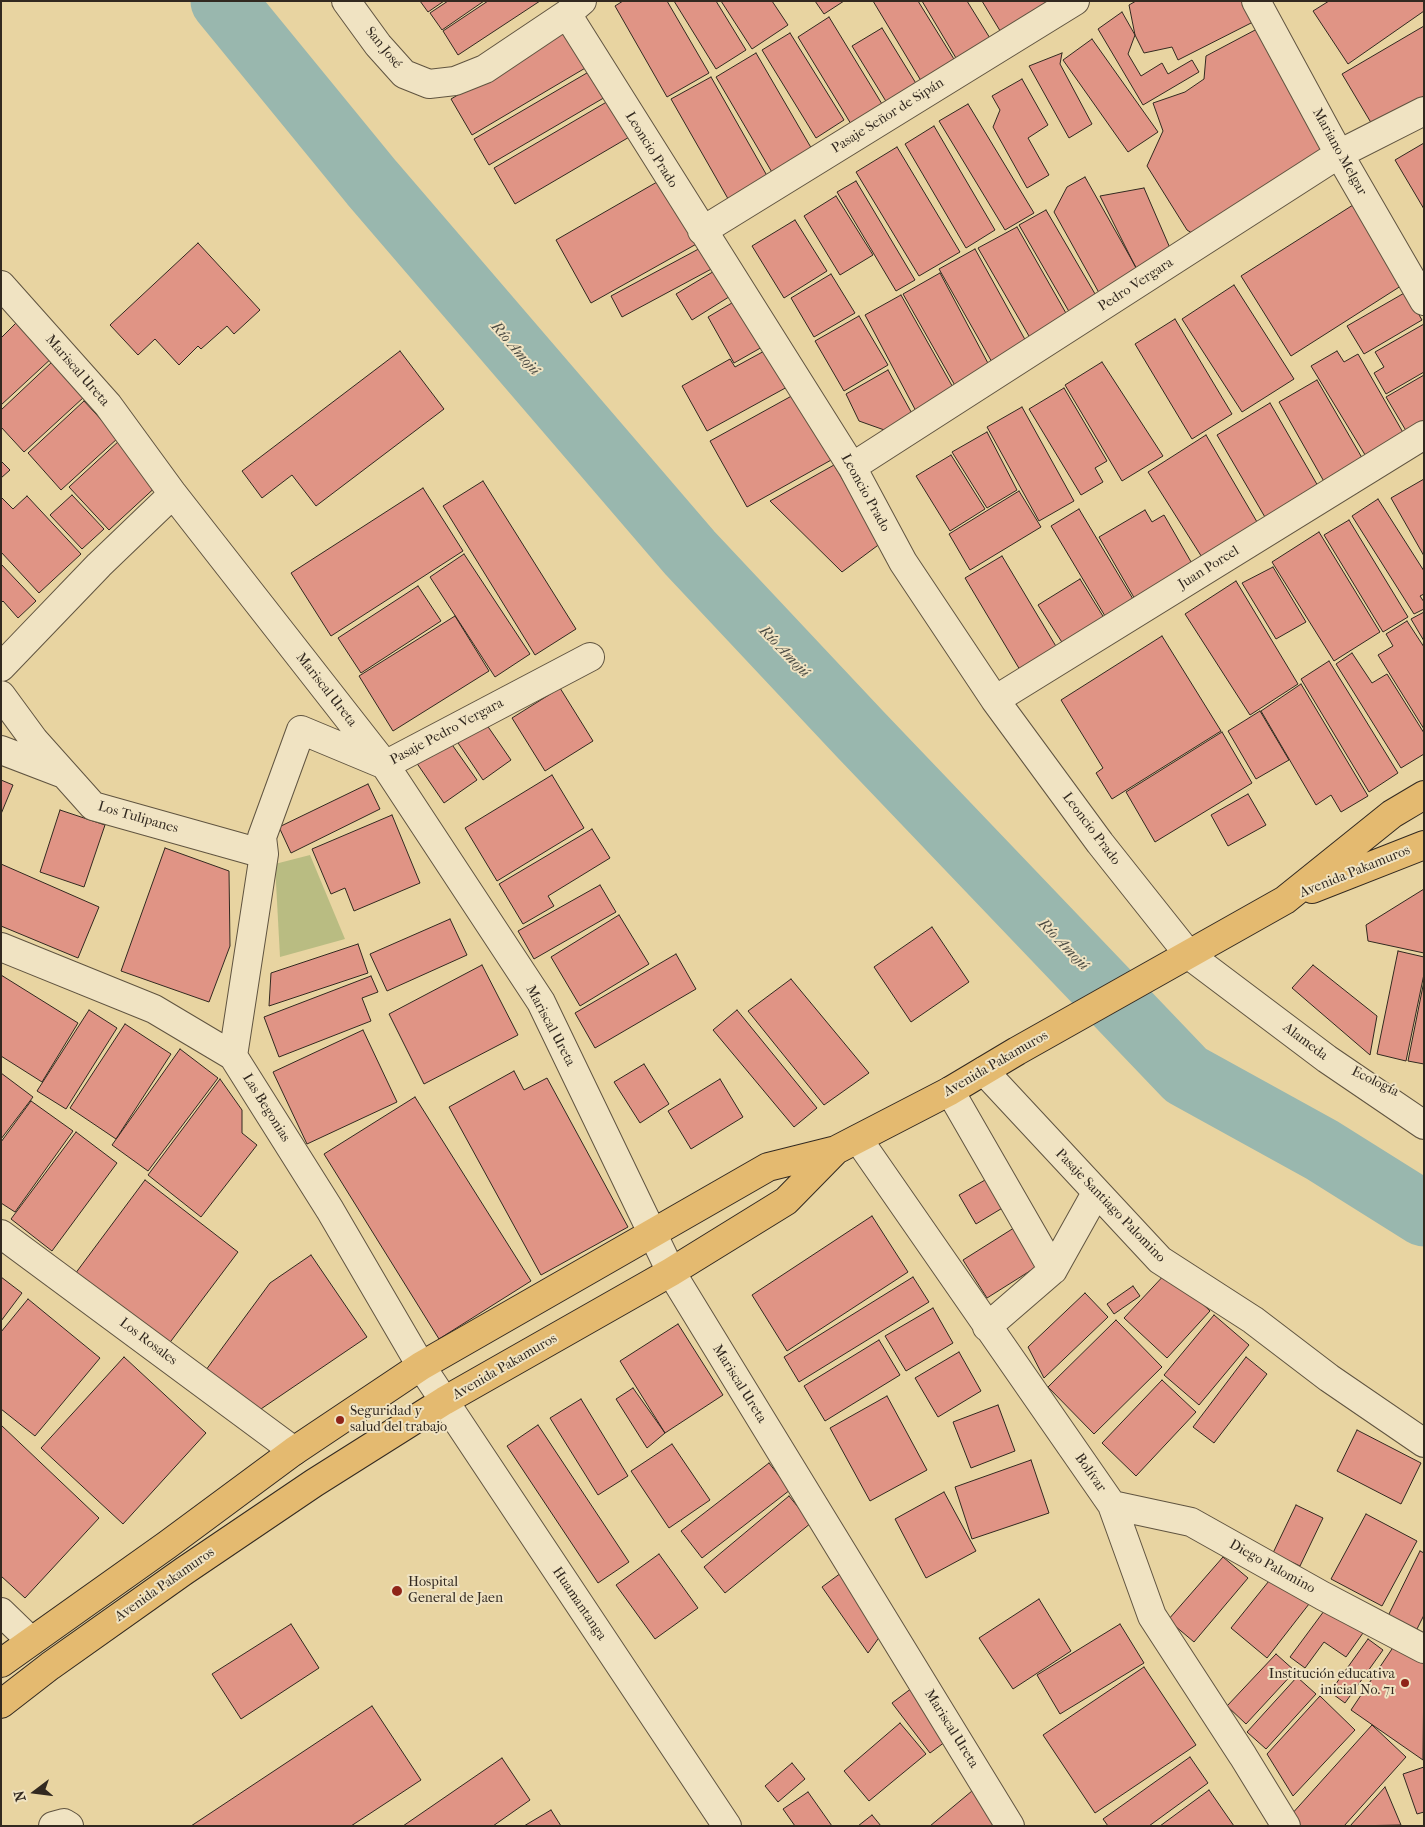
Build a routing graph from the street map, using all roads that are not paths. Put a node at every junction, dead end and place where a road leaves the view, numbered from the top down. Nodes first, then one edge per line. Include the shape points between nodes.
1 (346, 1) edge
2 (1075, 1) edge
3 (1256, 1) edge
4 (574, 8) edge
5 (1424, 111) edge
6 (1339, 154) junction
7 (702, 231) junction
8 (1, 285) edge
9 (1424, 301) edge
10 (1424, 435) edge
11 (852, 467) junction
12 (173, 494) junction
13 (590, 657) dead end
14 (1, 667) edge
15 (1, 696) edge
16 (995, 700) junction
17 (1, 750) edge
18 (385, 765) junction
19 (65, 775) junction
20 (1424, 795) edge
21 (1424, 845) edge
22 (264, 854) junction
23 (1285, 900) junction
24 (1, 946) edge
25 (1189, 956) junction
26 (233, 1056) junction
27 (1327, 1059) junction
28 (984, 1072) junction
29 (950, 1091) junction
30 (1424, 1102) edge
31 (1424, 1125) edge
32 (847, 1145) junction
33 (1096, 1193) junction
34 (652, 1233) junction
35 (1, 1234) edge
36 (1053, 1270) junction
37 (671, 1272) junction
38 (987, 1327) junction
39 (433, 1383) junction
40 (1424, 1443) edge
41 (294, 1451) junction
42 (1112, 1505) junction
43 (1, 1612) edge
44 (31, 1641) junction
45 (1424, 1650) edge
46 (1, 1664) edge
47 (1, 1704) edge
48 (53, 1826) edge
49 (69, 1826) edge
50 (728, 1826) edge
51 (1010, 1826) edge
52 (1286, 1826) edge

1 - 4 street, San José via 404,74 429,84 455,80 485,69
2 - 7 street, Pasaje Señor de Sipán
3 - 6 street, Mariano Melgar
4 - 7 street, Leoncio Prado
5 - 6 street, Pedro Vergara
6 - 9 street, Mariano Melgar
6 - 11 street, Pedro Vergara
7 - 11 street, Leoncio Prado
8 - 12 street, Mariscal Ureta via 108,405
10 - 16 street, Juan Porcel
11 - 16 street, Leoncio Prado via 902,562
12 - 14 street
12 - 18 street, Mariscal Ureta
13 - 18 street, Pasaje Pedro Vergara
15 - 19 street, Los Tulipanes
16 - 25 street, Leoncio Prado via 1100,843
17 - 19 street
18 - 22 street, Pasaje Pedro Vergara via 301,730 262,837
18 - 34 street, Mariscal Ureta via 541,1002
19 - 22 street, Los Tulipanes via 93,806
20 - 23 highway via 1392,814
21 - 23 highway, Avenida Pakamuros
22 - 26 street
23 - 25 highway, Avenida Pakamuros
24 - 26 street, Las Begonias via 154,1009
25 - 27 street, Alameda
25 - 28 highway, Avenida Pakamuros
26 - 39 street, Las Begonias
27 - 30 street, Ecología via 1414,1102
27 - 31 street, Alameda
28 - 29 highway, Avenida Pakamuros
28 - 33 street, Pasaje Santiago Palomino
29 - 32 highway, Avenida Pakamuros
29 - 36 street
32 - 34 highway, Avenida Pakamuros via 768,1167
32 - 37 highway, Avenida Pakamuros via 786,1200
32 - 38 street, Bolívar
33 - 36 street
33 - 40 street, Pasaje Santiago Palomino via 1160,1260 1253,1320 1329,1378
34 - 37 street, Mariscal Ureta
34 - 39 highway, Avenida Pakamuros
35 - 41 street, Los Rosales
36 - 38 street
37 - 39 highway, Avenida Pakamuros
37 - 51 street, Mariscal Ureta
38 - 42 street, Bolívar
39 - 41 highway, Avenida Pakamuros
39 - 47 highway, Avenida Pakamuros via 314,1483 184,1571
39 - 50 street, Huamantanga
41 - 44 highway, Avenida Pakamuros
42 - 45 street, Diego Palomino via 1191,1522
42 - 52 street, Bolívar via 1152,1616
43 - 44 street
44 - 46 highway, Avenida Pakamuros
48 - 49 street

